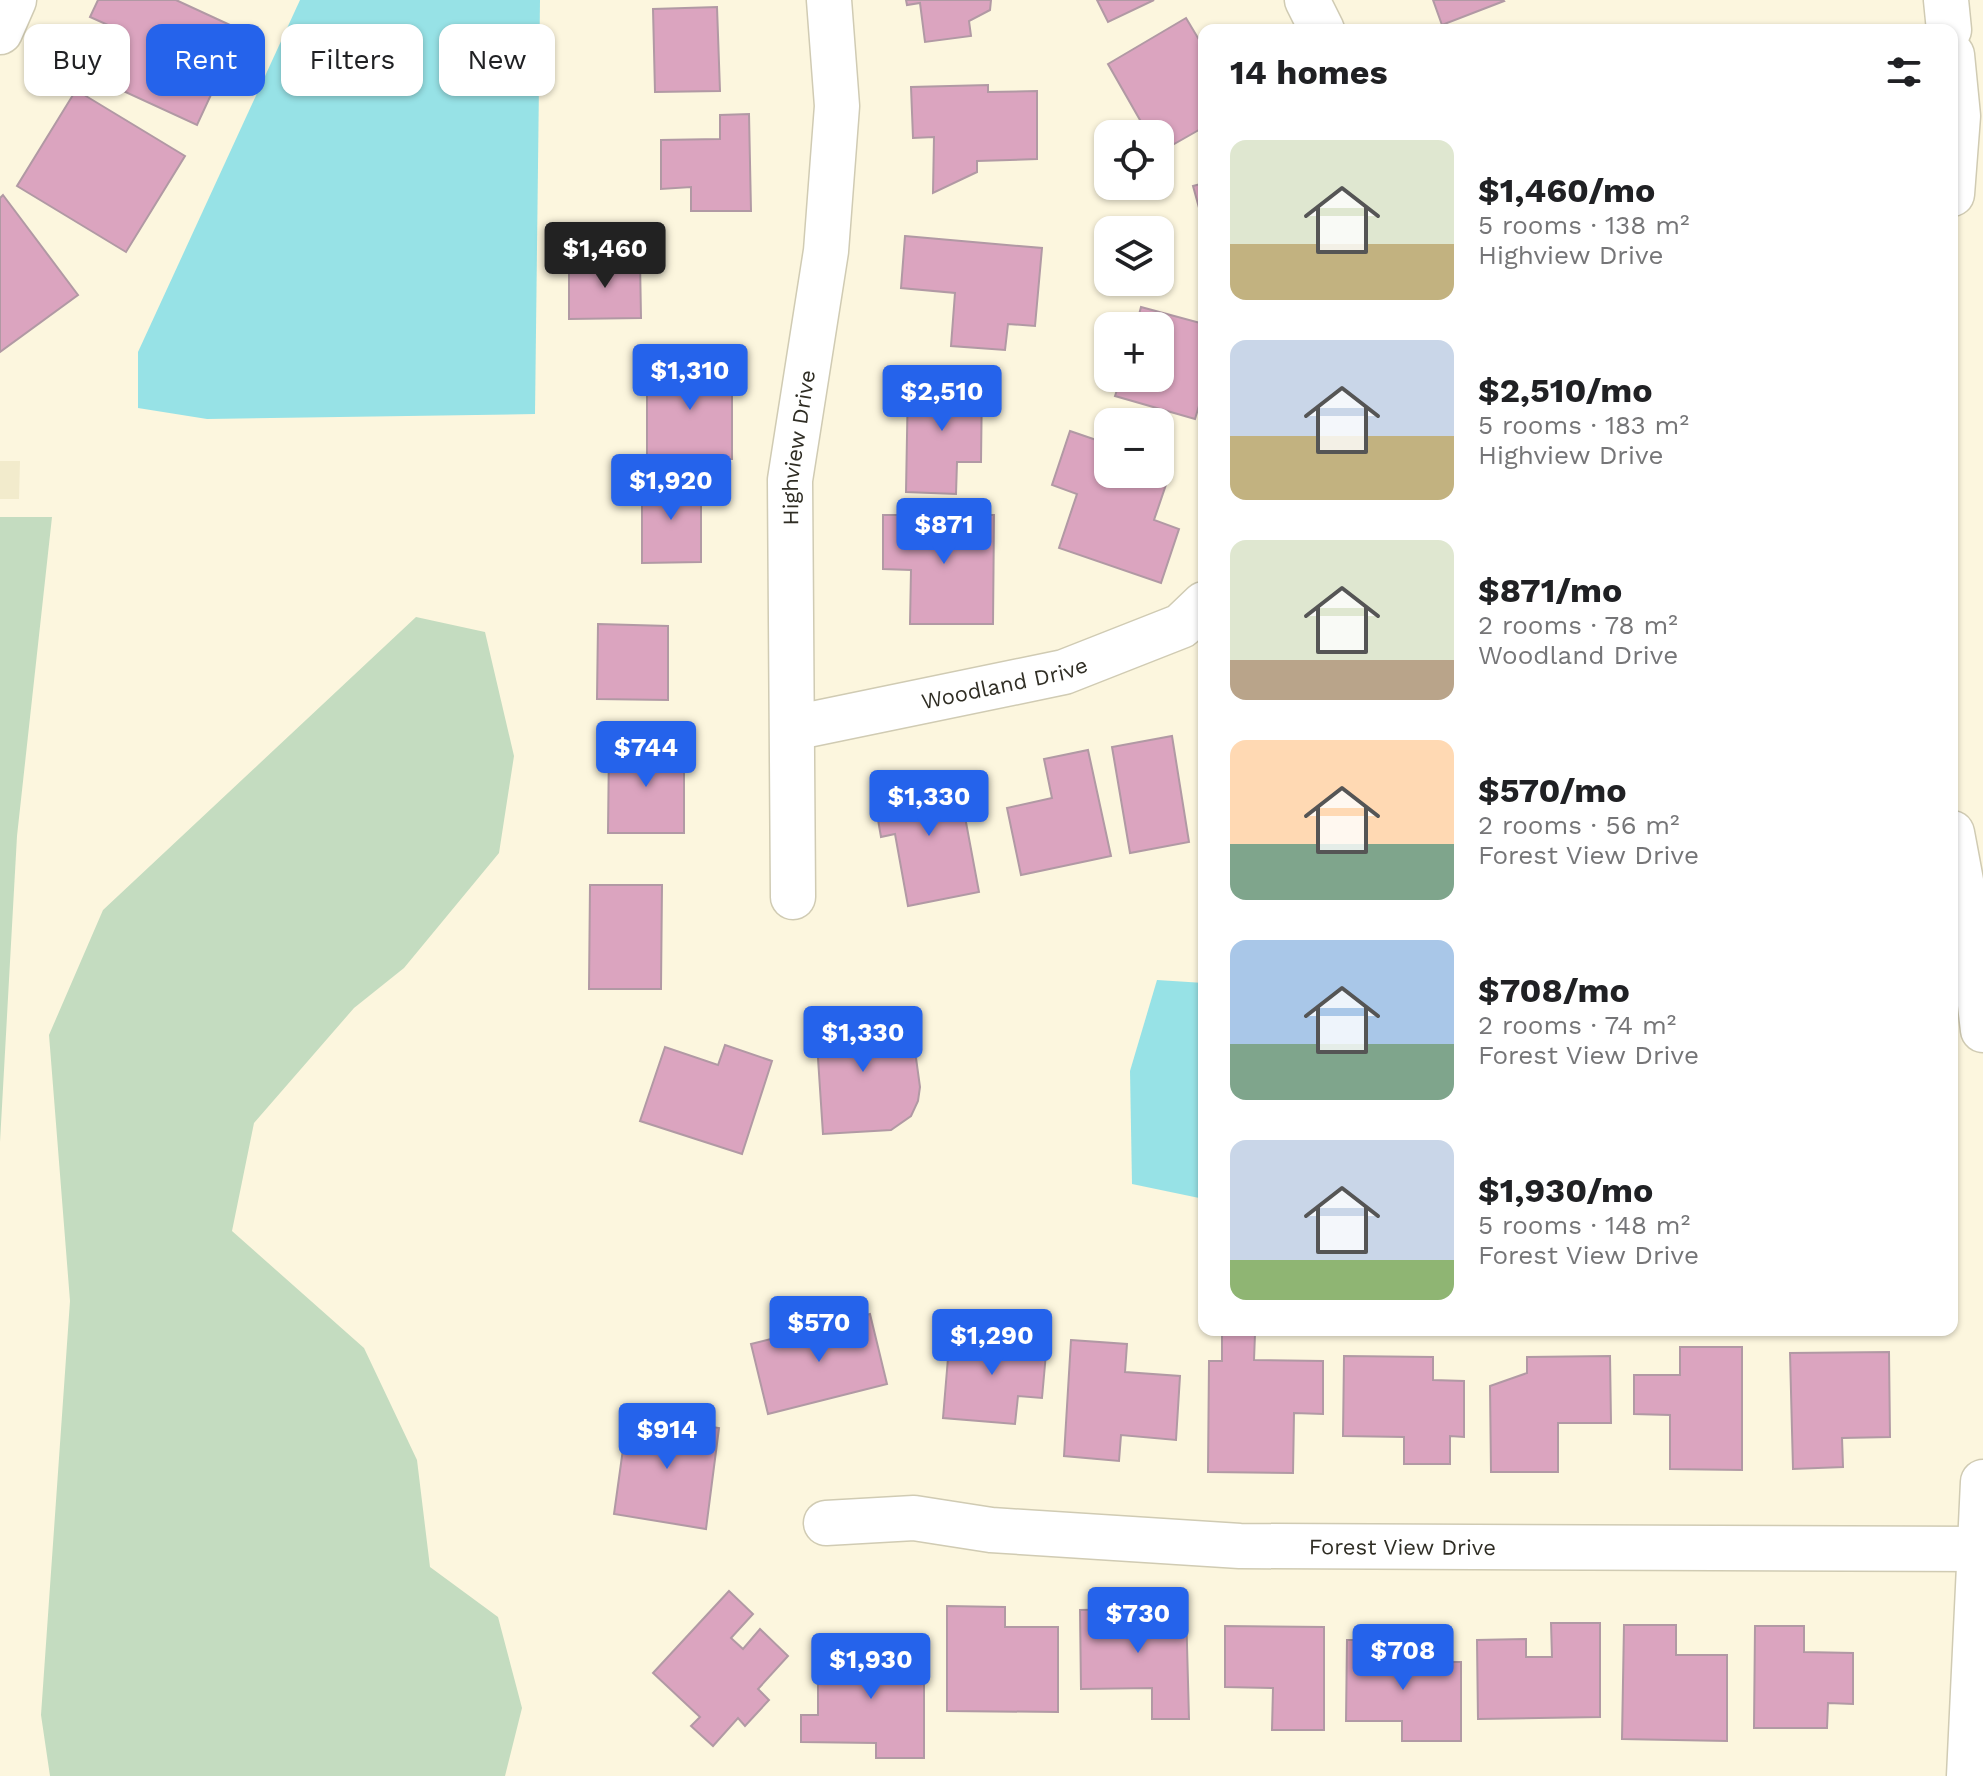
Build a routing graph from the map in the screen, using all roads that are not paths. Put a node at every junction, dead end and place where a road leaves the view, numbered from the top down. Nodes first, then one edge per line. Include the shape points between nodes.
1 (14, 0) edge
2 (829, 0) edge
3 (1307, 0) edge
4 (1946, 0) edge
5 (1319, 24) edge
6 (1948, 24) edge
7 (0, 32) edge
8 (1198, 610) edge
9 (793, 728) junction
10 (1958, 865) edge
11 (793, 897) dead end
12 (1983, 1030) edge
13 (1983, 1482) edge
14 (826, 1523) dead end
15 (1982, 1549) edge
16 (1969, 1776) edge

1 - 7 street
2 - 9 street, Highview Drive via 837,106 826,251 790,480
3 - 5 street
4 - 6 street
8 - 9 street, Woodland Drive via 1181,626 1064,672
9 - 11 street, Highview Drive
10 - 12 street
13 - 15 street
14 - 15 street, Forest View Drive via 914,1518 991,1530 1240,1546
15 - 16 street

